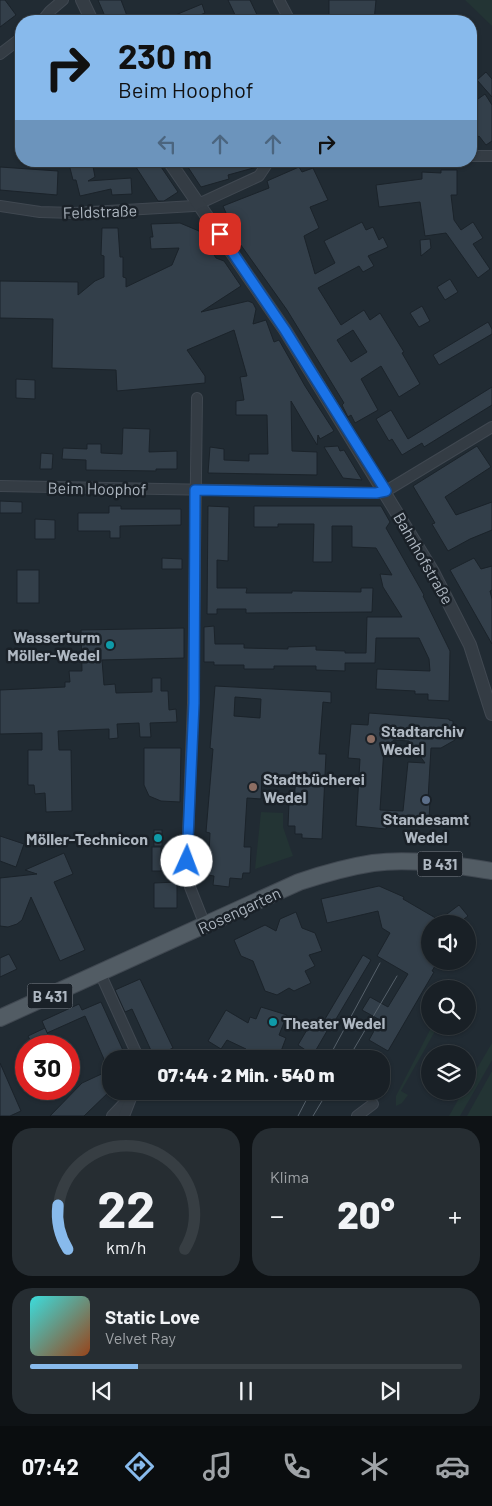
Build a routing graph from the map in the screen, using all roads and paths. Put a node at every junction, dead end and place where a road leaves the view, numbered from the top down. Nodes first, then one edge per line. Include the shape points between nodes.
1 (63, 0) edge
2 (82, 0) edge
3 (279, 0) edge
4 (47, 15) edge
5 (89, 15) edge
6 (287, 15) edge
7 (15, 43) edge
8 (0, 54) edge
9 (477, 156) edge
10 (492, 156) edge
11 (173, 167) edge
12 (265, 167) edge
13 (199, 204) junction
14 (0, 206) edge
15 (197, 398) dead end
16 (492, 427) edge
17 (0, 486) edge
18 (195, 490) junction
19 (386, 491) junction
20 (492, 714) edge
21 (492, 870) edge
22 (205, 925) junction
23 (100, 973) junction
24 (0, 1018) edge
25 (135, 1050) edge
26 (126, 1100) edge
27 (130, 1100) edge
28 (373, 1104) dead end
29 (112, 1116) edge
30 (124, 1116) edge
31 (357, 1116) edge

1 - 4 street
2 - 5 street
3 - 6 street
7 - 8 street
9 - 10 street
11 - 13 street, Bahnhofstraße
12 - 13 street, Feldstraße via 258,176
13 - 14 street, Feldstraße via 74,213
13 - 19 street, Bahnhofstraße via 285,330
15 - 18 street
16 - 19 street
17 - 18 street, Beim Hoophof
18 - 19 street, Beim Hoophof
18 - 22 street via 194,703 187,861 190,887
19 - 20 street, Bahnhofstraße via 450,603 470,645
21 - 22 main road, Rosengarten / B 431 via 401,862 345,868 298,882
22 - 23 main road, Rosengarten / B 431
23 - 24 main road, Rosengarten / B 431
23 - 25 street
26 - 29 street
27 - 30 street
28 - 31 street

